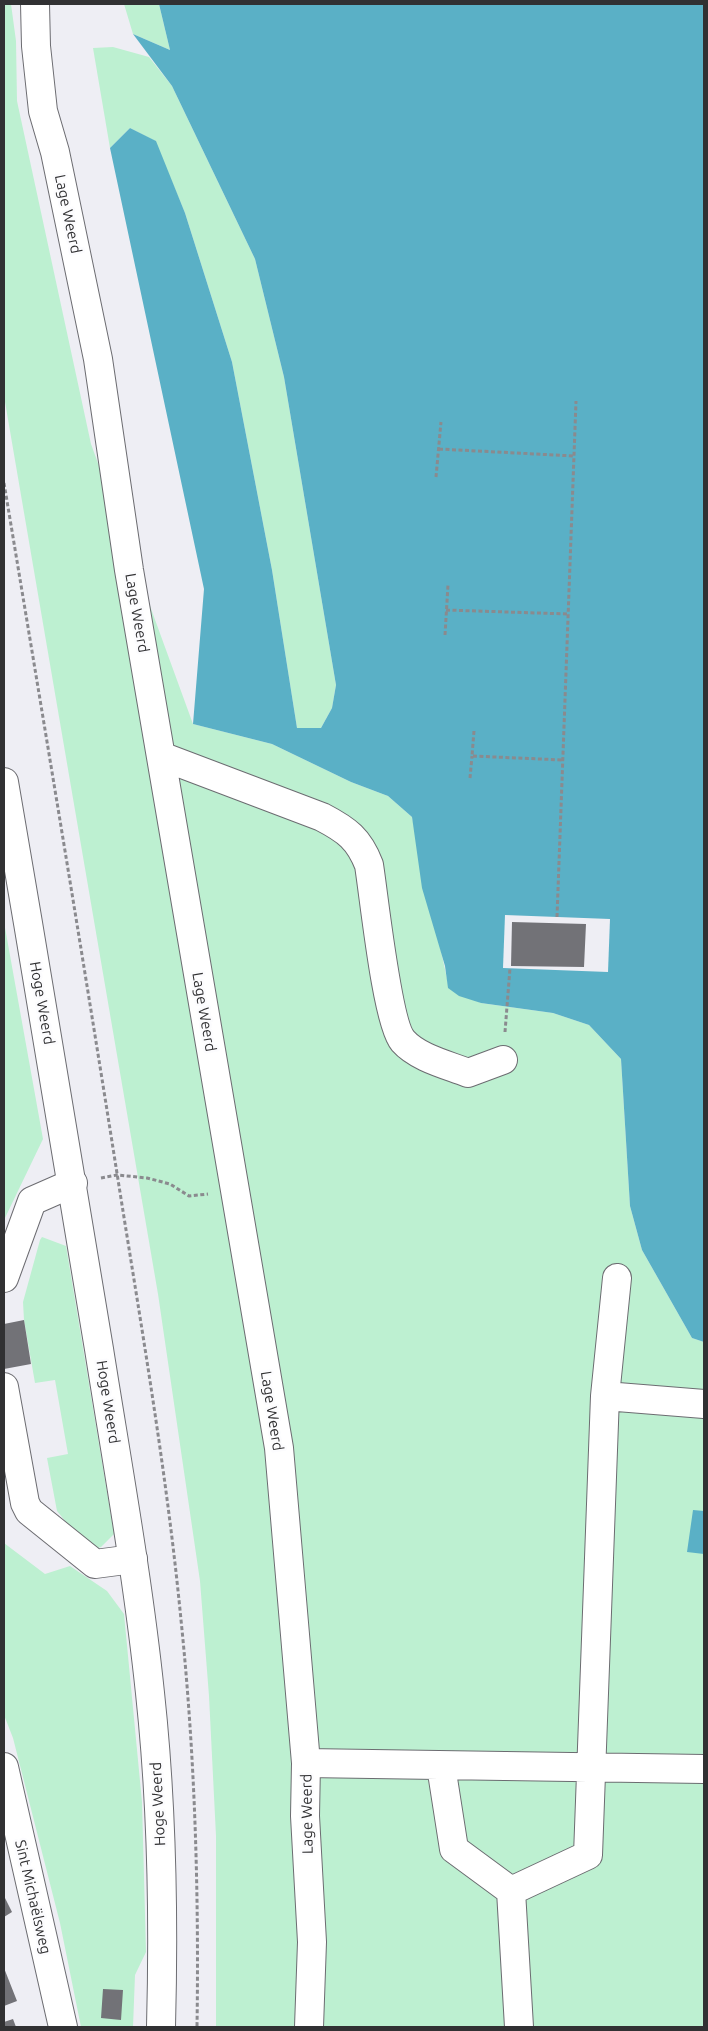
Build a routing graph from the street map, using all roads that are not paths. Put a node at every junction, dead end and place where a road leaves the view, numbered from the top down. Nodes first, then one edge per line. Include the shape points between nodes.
1 (35, 4) edge
2 (161, 756) junction
3 (4, 782) edge
4 (503, 1060) road end
5 (73, 1183) junction
6 (4, 1278) edge
7 (617, 1278) dead end
8 (4, 1386) edge
9 (605, 1396) junction
10 (704, 1404) edge
11 (132, 1559) junction
12 (306, 1763) junction
13 (441, 1766) junction
14 (4, 1767) edge
15 (592, 1767) junction
16 (704, 1769) edge
17 (511, 1891) junction
18 (62, 2027) edge
19 (161, 2027) edge
20 (309, 2027) edge
21 (519, 2027) edge

1 - 2 street, Lage Weerd via 43,111 55,152 98,359
2 - 4 street via 322,817 345,829 363,849 369,865 392,1016 402,1041 423,1054 468,1073
2 - 12 street, Lage Weerd via 279,1448
3 - 5 street, Hoge Weerd
5 - 6 street via 32,1201
5 - 11 street, Hoge Weerd
7 - 9 street
8 - 11 street via 29,1511 95,1564
9 - 10 street
9 - 15 street
11 - 19 street, Hoge Weerd via 156,1763 162,1889
12 - 13 street
12 - 20 street, Lage Weerd via 305,1816 312,1942
13 - 15 street
13 - 17 street via 454,1849
14 - 18 street, Sint Michaëlsweg
15 - 16 street
15 - 17 street via 588,1855
17 - 21 street

